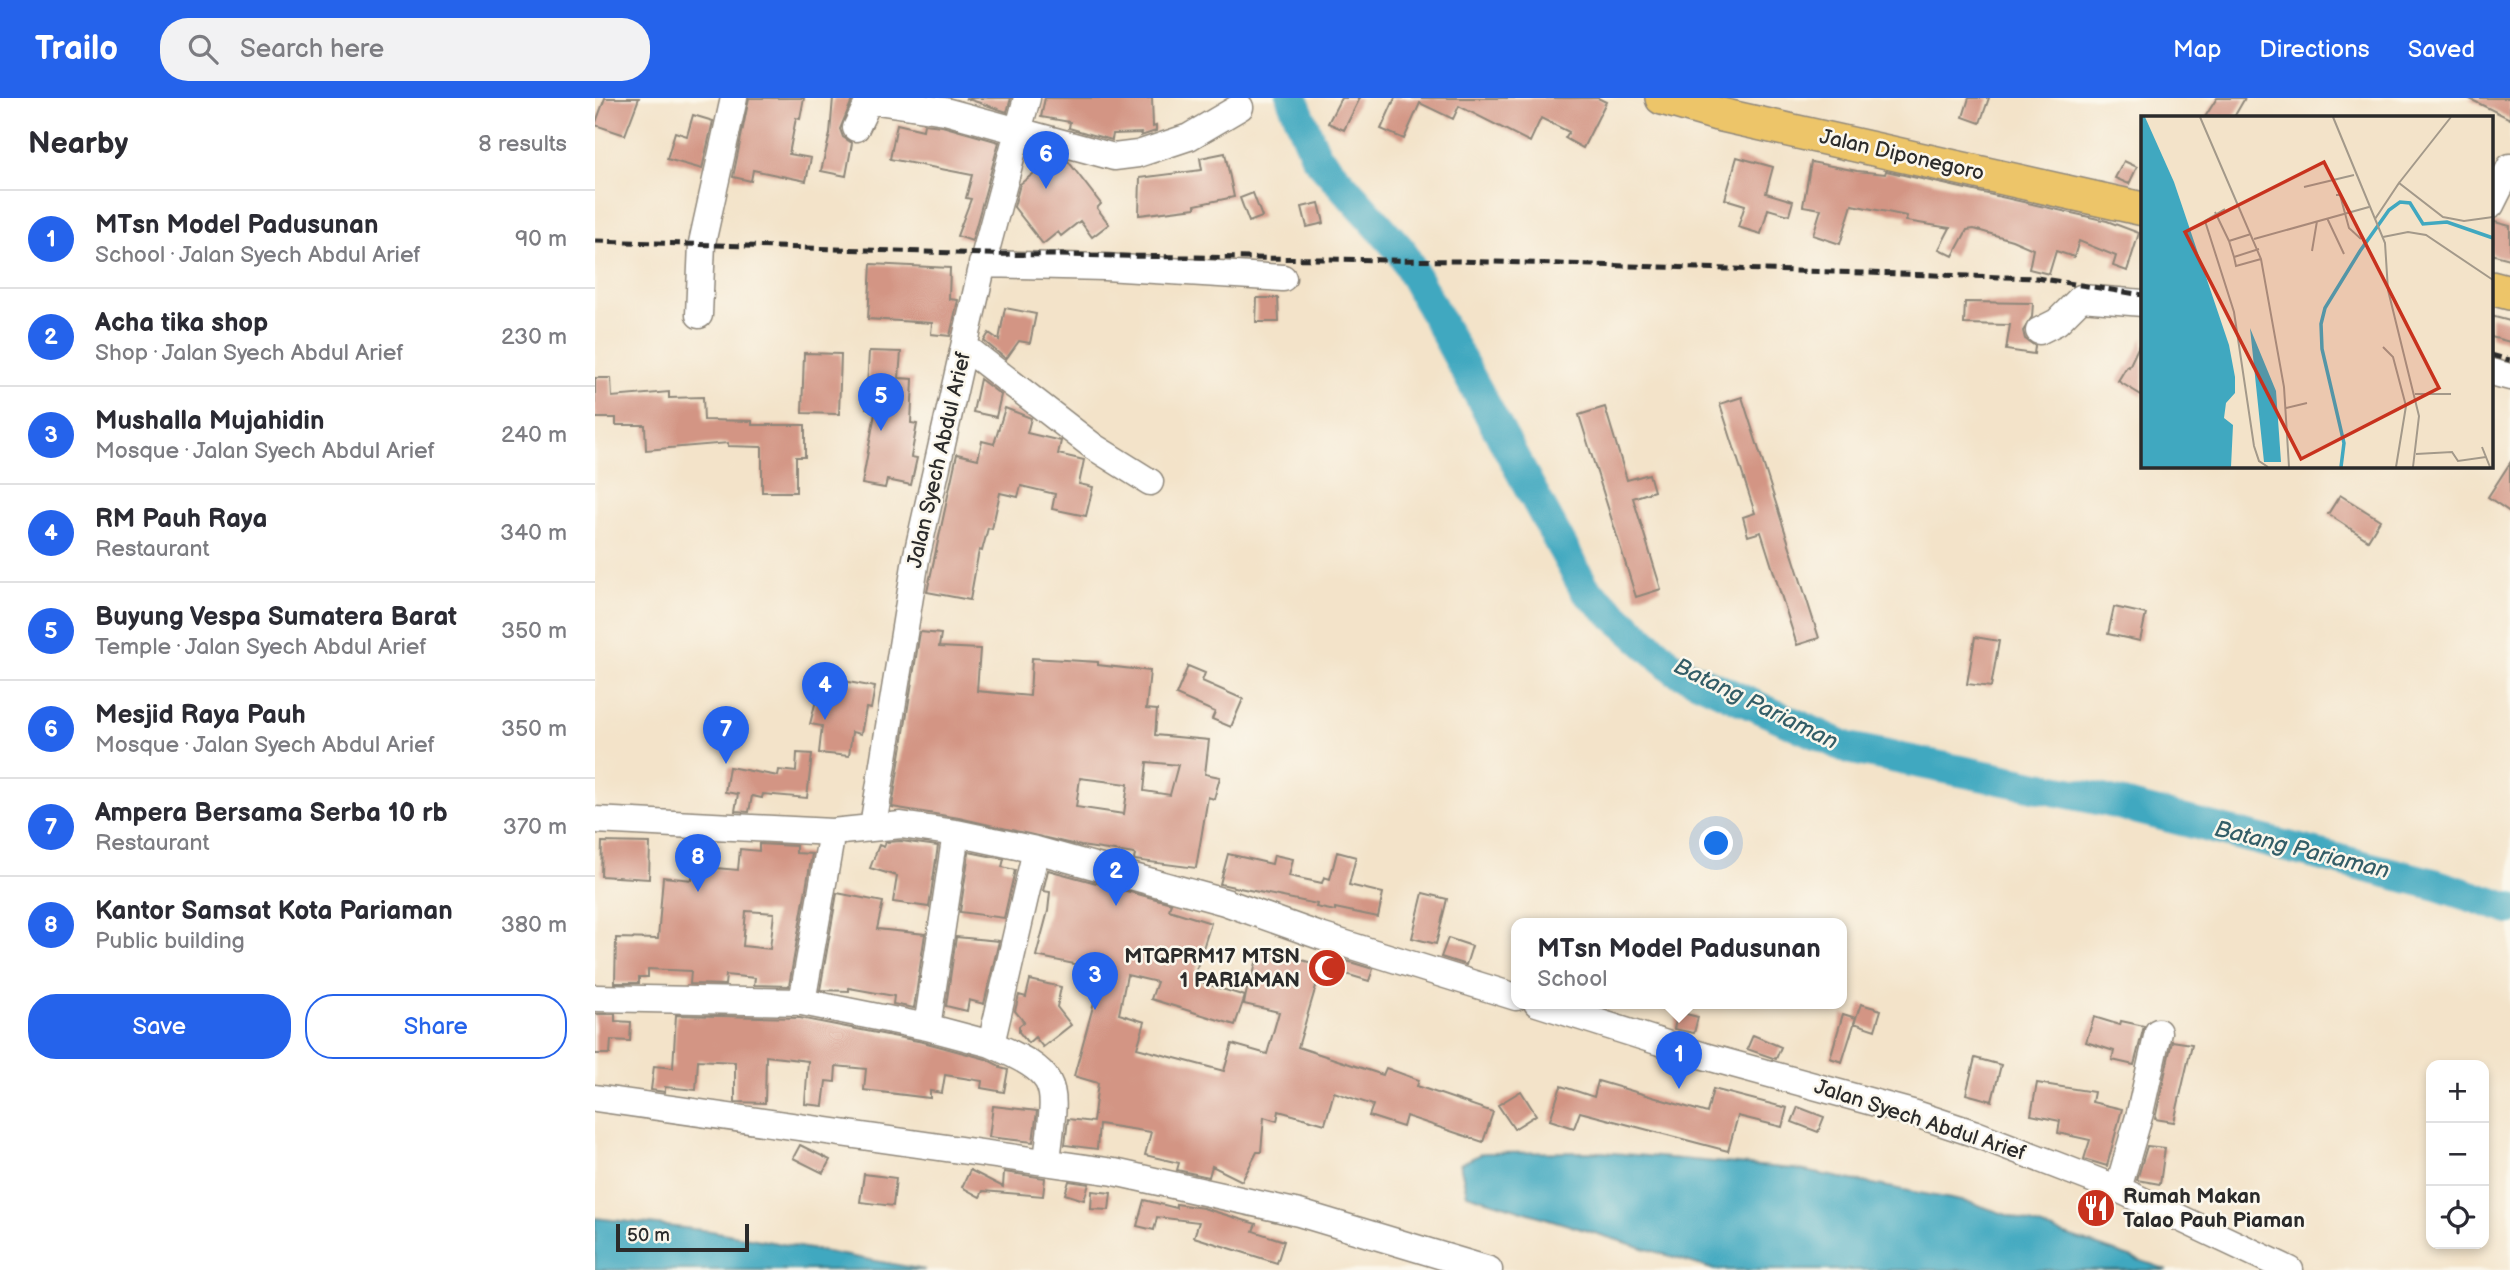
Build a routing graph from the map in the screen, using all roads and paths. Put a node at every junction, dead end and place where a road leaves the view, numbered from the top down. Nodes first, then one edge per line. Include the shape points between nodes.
1 (734, 98) edge
2 (1027, 98) edge
3 (1662, 98) edge
4 (1240, 107) dead end
5 (856, 128) dead end
6 (1019, 133) junction
7 (2510, 167) edge
8 (2493, 201) edge
9 (2141, 209) edge
10 (982, 264) junction
11 (1283, 278) dead end
12 (2493, 289) edge
13 (2510, 293) edge
14 (2141, 303) edge
15 (699, 315) dead end
16 (2039, 331) dead end
17 (965, 346) junction
18 (2493, 373) edge
19 (2510, 377) edge
20 (1150, 482) dead end
21 (595, 820) edge
22 (873, 826) junction
23 (832, 832) junction
24 (956, 833) junction
25 (1036, 850) junction
26 (1511, 995) edge
27 (595, 998) edge
28 (802, 1002) junction
29 (1556, 1009) edge
30 (927, 1027) junction
31 (2158, 1032) dead end
32 (991, 1044) junction
33 (595, 1098) edge
34 (1047, 1161) junction
35 (2118, 1189) junction
36 (1489, 1270) edge
37 (2290, 1270) edge

1 - 15 street via 702,243
2 - 6 street, Jalan Syech Abdul Arief
3 - 9 main road, Jalan Diponegoro
4 - 6 street via 1189,137 1123,157
5 - 6 street via 867,105 877,102 945,111
6 - 10 street, Jalan Syech Abdul Arief
7 - 8 street
10 - 11 street
10 - 17 street, Jalan Syech Abdul Arief
12 - 13 main road
14 - 16 street via 2081,298 2057,322
17 - 20 street via 1094,447
17 - 22 street, Jalan Syech Abdul Arief via 916,559
18 - 19 street
21 - 23 street
22 - 23 street
22 - 24 street
23 - 28 street
24 - 25 street
24 - 30 street
25 - 26 street via 1225,901
25 - 32 street
27 - 28 street
28 - 30 street
29 - 35 street, Jalan Syech Abdul Arief via 1704,1056 1916,1114
30 - 32 street
31 - 35 street
32 - 34 street via 1035,1065 1051,1086 1054,1100
33 - 34 street
34 - 36 street via 1299,1213
35 - 37 street, Jalan Syech Abdul Arief

